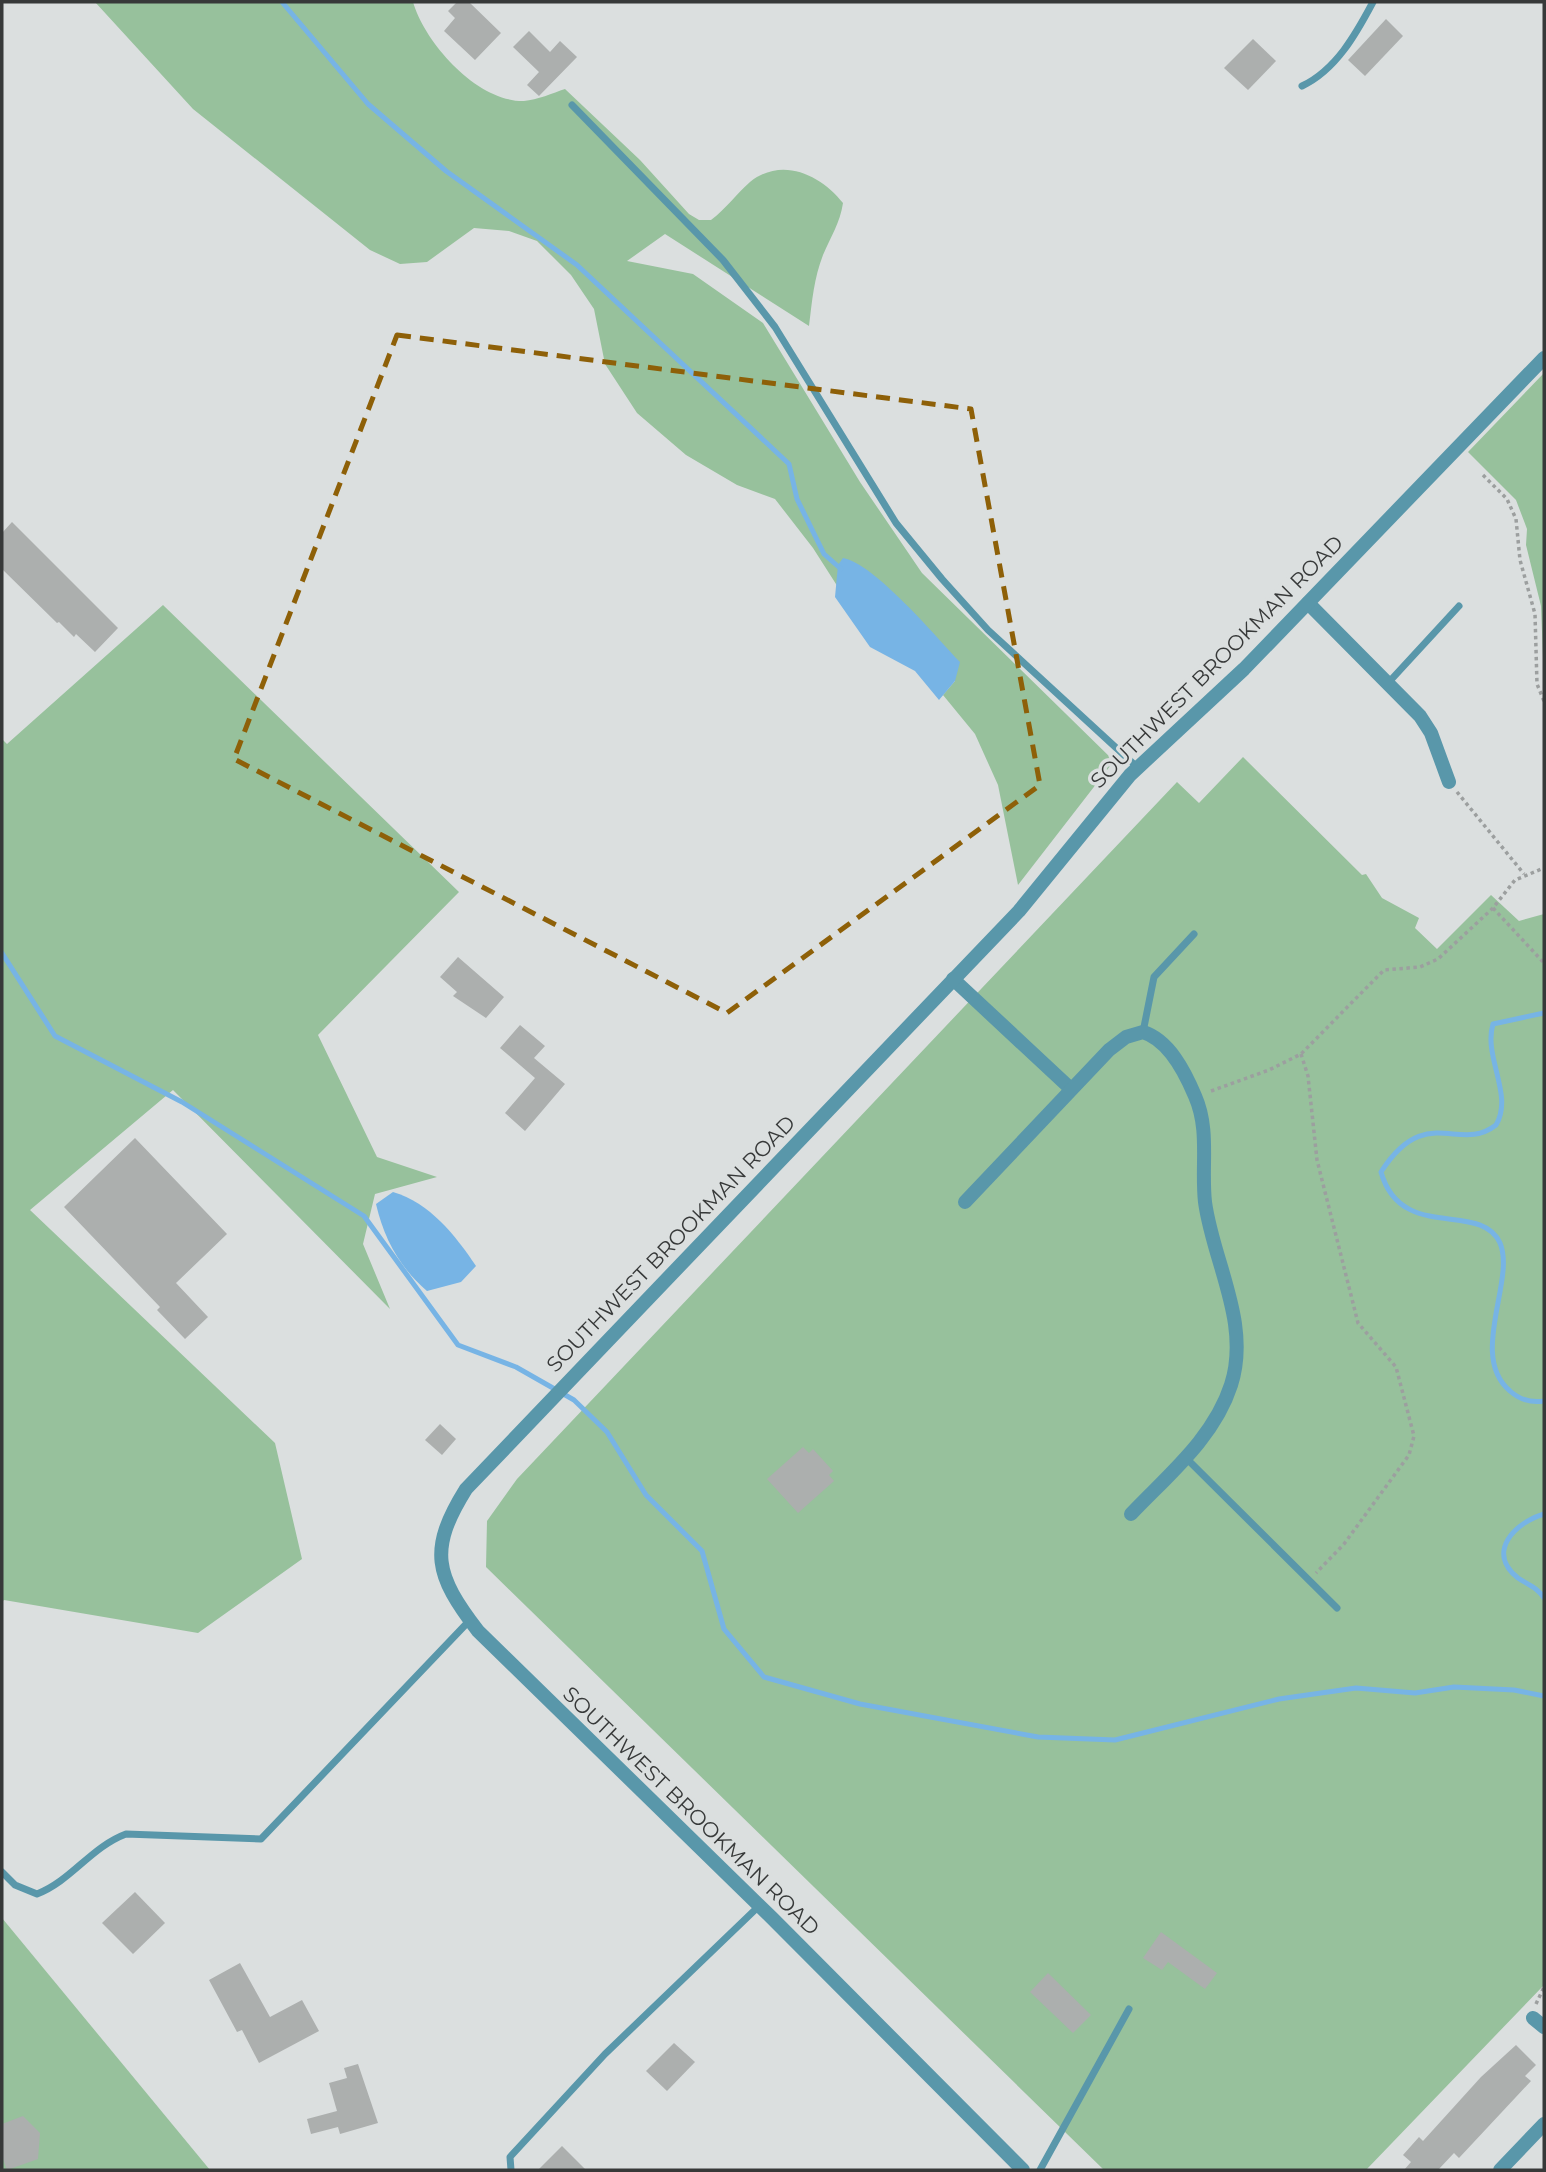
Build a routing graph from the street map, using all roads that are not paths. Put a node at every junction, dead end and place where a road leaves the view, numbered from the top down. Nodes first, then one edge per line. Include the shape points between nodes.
1 (1373, 2) edge
2 (1301, 86) dead end
3 (572, 105) dead end
4 (1544, 358) edge
5 (1308, 603) junction
6 (1459, 606) dead end
7 (1389, 682) junction
8 (1138, 768) junction
9 (1449, 782) road end
10 (1194, 934) dead end
11 (953, 979) junction
12 (1143, 1032) junction
13 (1071, 1089) junction
14 (965, 1202) dead end
15 (1186, 1457) junction
16 (1131, 1514) dead end
17 (1337, 1608) dead end
18 (470, 1620) junction
19 (2, 1872) edge
20 (759, 1906) junction
21 (1129, 2008) dead end
22 (1544, 2124) edge
23 (511, 2170) edge
24 (1023, 2170) edge
25 (1040, 2170) edge
26 (1500, 2170) edge

1 - 2 lane via 1336,59
3 - 8 lane via 723,260 775,327 896,523 942,579 988,629
4 - 5 street, SOUTHWEST BROOKMAN ROAD
5 - 7 street
5 - 8 street, SOUTHWEST BROOKMAN ROAD via 1206,707
6 - 7 lane
7 - 9 street via 1431,733
8 - 11 street, SOUTHWEST BROOKMAN ROAD via 1018,911
10 - 12 lane via 1154,977
11 - 13 street
11 - 18 street, SOUTHWEST BROOKMAN ROAD via 466,1489 449,1517 440,1547 451,1596
12 - 13 street via 1126,1037 1109,1050
12 - 15 street via 1169,1049 1196,1097 1205,1149 1205,1202 1231,1301 1235,1361 1231,1384 1219,1413
13 - 14 street
15 - 16 street
15 - 17 lane
18 - 19 lane via 261,1839 126,1834 108,1840 55,1887 37,1894 15,1885
18 - 20 street, SOUTHWEST BROOKMAN ROAD
20 - 23 lane via 605,2054 510,2157
20 - 24 street, SOUTHWEST BROOKMAN ROAD
21 - 25 lane
22 - 26 street

